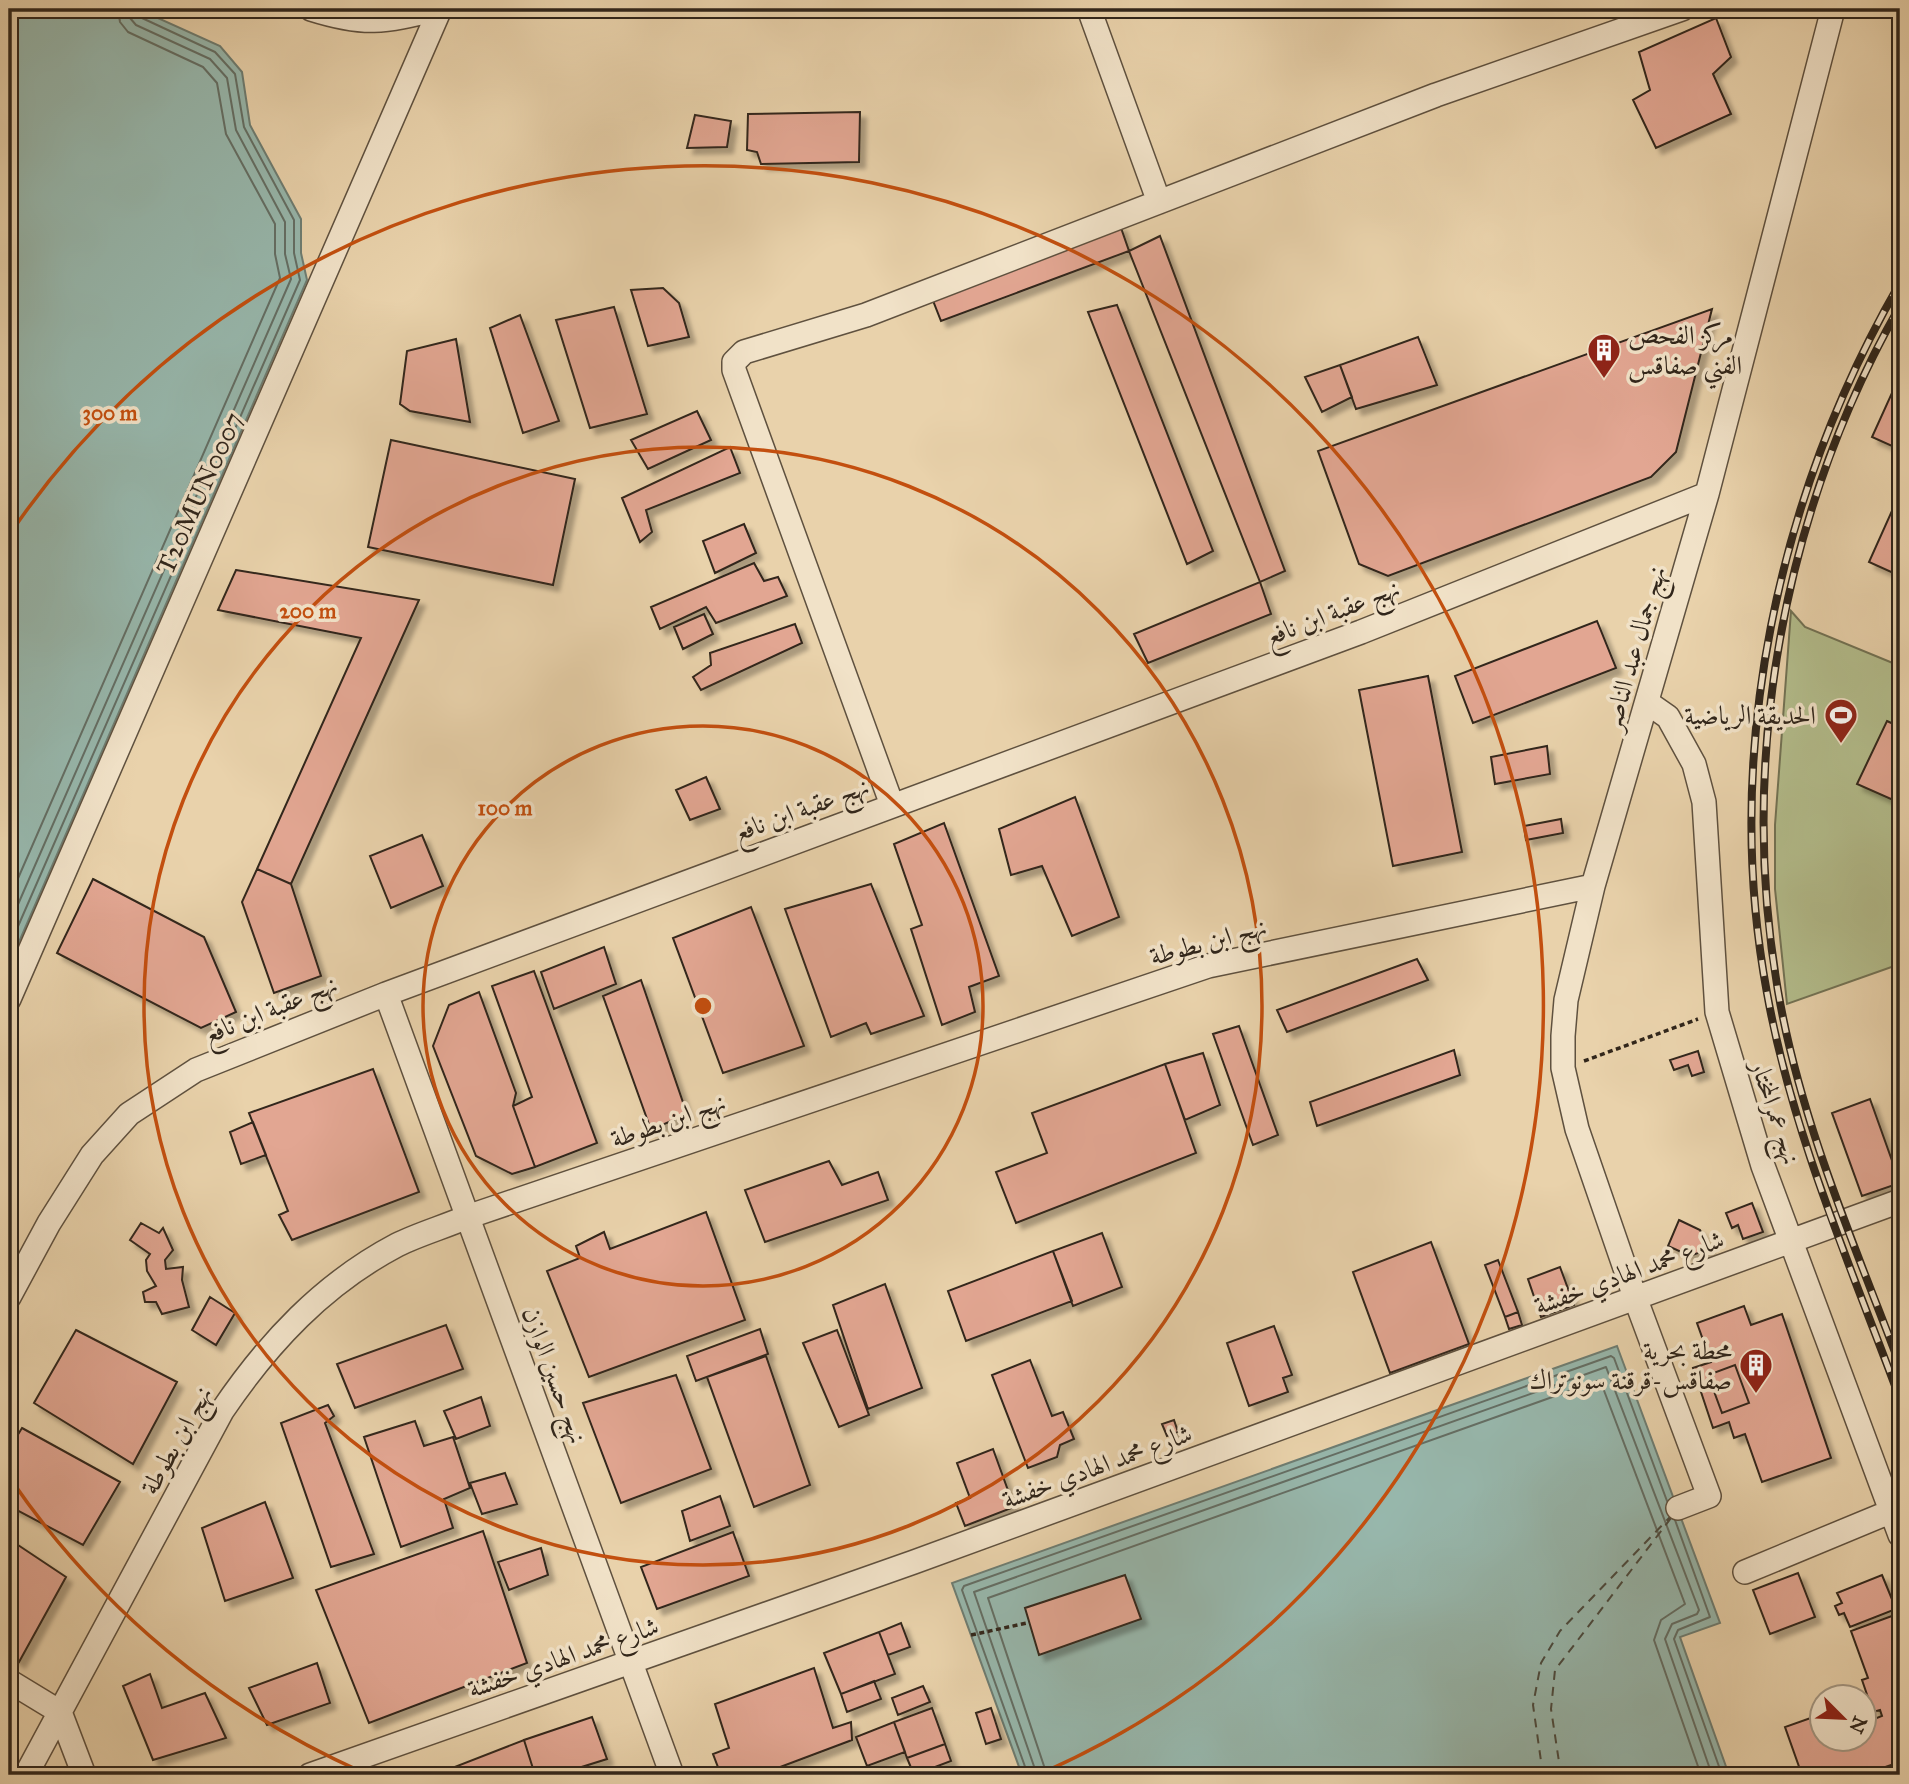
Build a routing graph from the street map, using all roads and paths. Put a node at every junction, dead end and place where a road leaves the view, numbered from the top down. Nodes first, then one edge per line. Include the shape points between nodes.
1 (311, 9) edge
2 (439, 9) edge
3 (1089, 9) edge
4 (1682, 9) edge
5 (1833, 9) edge
6 (1158, 202) junction
7 (1707, 494) junction
8 (1648, 703) junction
9 (891, 805) junction
10 (1593, 886) junction
11 (386, 994) junction
12 (9, 999) edge
13 (1717, 1012) junction
14 (1563, 1069) junction
15 (1900, 1201) edge
16 (467, 1217) junction
17 (1792, 1241) junction
18 (9, 1297) edge
19 (1636, 1300) junction
20 (1678, 1508) dead end
21 (1892, 1511) junction
22 (1900, 1535) edge
23 (1745, 1572) dead end
24 (1027, 1623) dead end
25 (971, 1635) dead end
26 (632, 1663) junction
27 (9, 1681) edge
28 (60, 1712) junction
29 (26, 1775) edge
30 (85, 1775) edge
31 (310, 1775) edge
32 (672, 1775) edge

1 - 2 street via 371,22
2 - 12 street, T20MUN0007
3 - 6 street
4 - 6 street via 1436,95
5 - 7 street, نهج جمال عبد الناصر
6 - 9 street via 866,315 744,352 734,362
7 - 8 street, نهج جمال عبد الناصر
7 - 9 street, نهج عقبة ابن نافع via 1361,632
8 - 10 street, نهج جمال عبد الناصر
8 - 13 street, نهج عمرالمختار via 1668,717 1694,764 1704,802
9 - 11 street, نهج عقبة ابن نافع
10 - 14 street, نهج جمال عبد الناصر via 1566,1000
10 - 16 street, نهج ابن بطوطة via 1208,966
11 - 16 street, نهج حسين الوازن
11 - 18 street, نهج عقبة ابن نافع via 196,1069 130,1114 92,1156
13 - 14 path
13 - 17 street, نهج عمرالمختار via 1763,1166
14 - 19 street, نهج جمال عبد الناصر via 1577,1129
15 - 17 street, شارع محمد الهادي خفشة
16 - 26 street, نهج حسين الوازن
16 - 28 street, نهج ابن بطوطة via 397,1245 324,1293 254,1364 222,1411
17 - 19 street, شارع محمد الهادي خفشة
17 - 21 street, نهج عمرالمختار
19 - 20 street, نهج جمال عبد الناصر via 1709,1496
19 - 26 street, شارع محمد الهادي خفشة
21 - 22 street, نهج عمرالمختار
21 - 23 street
24 - 25 path
26 - 31 street, شارع محمد الهادي خفشة
26 - 32 street, نهج حسين الوازن
27 - 28 street
28 - 29 street, نهج ابن بطوطة
28 - 30 street

